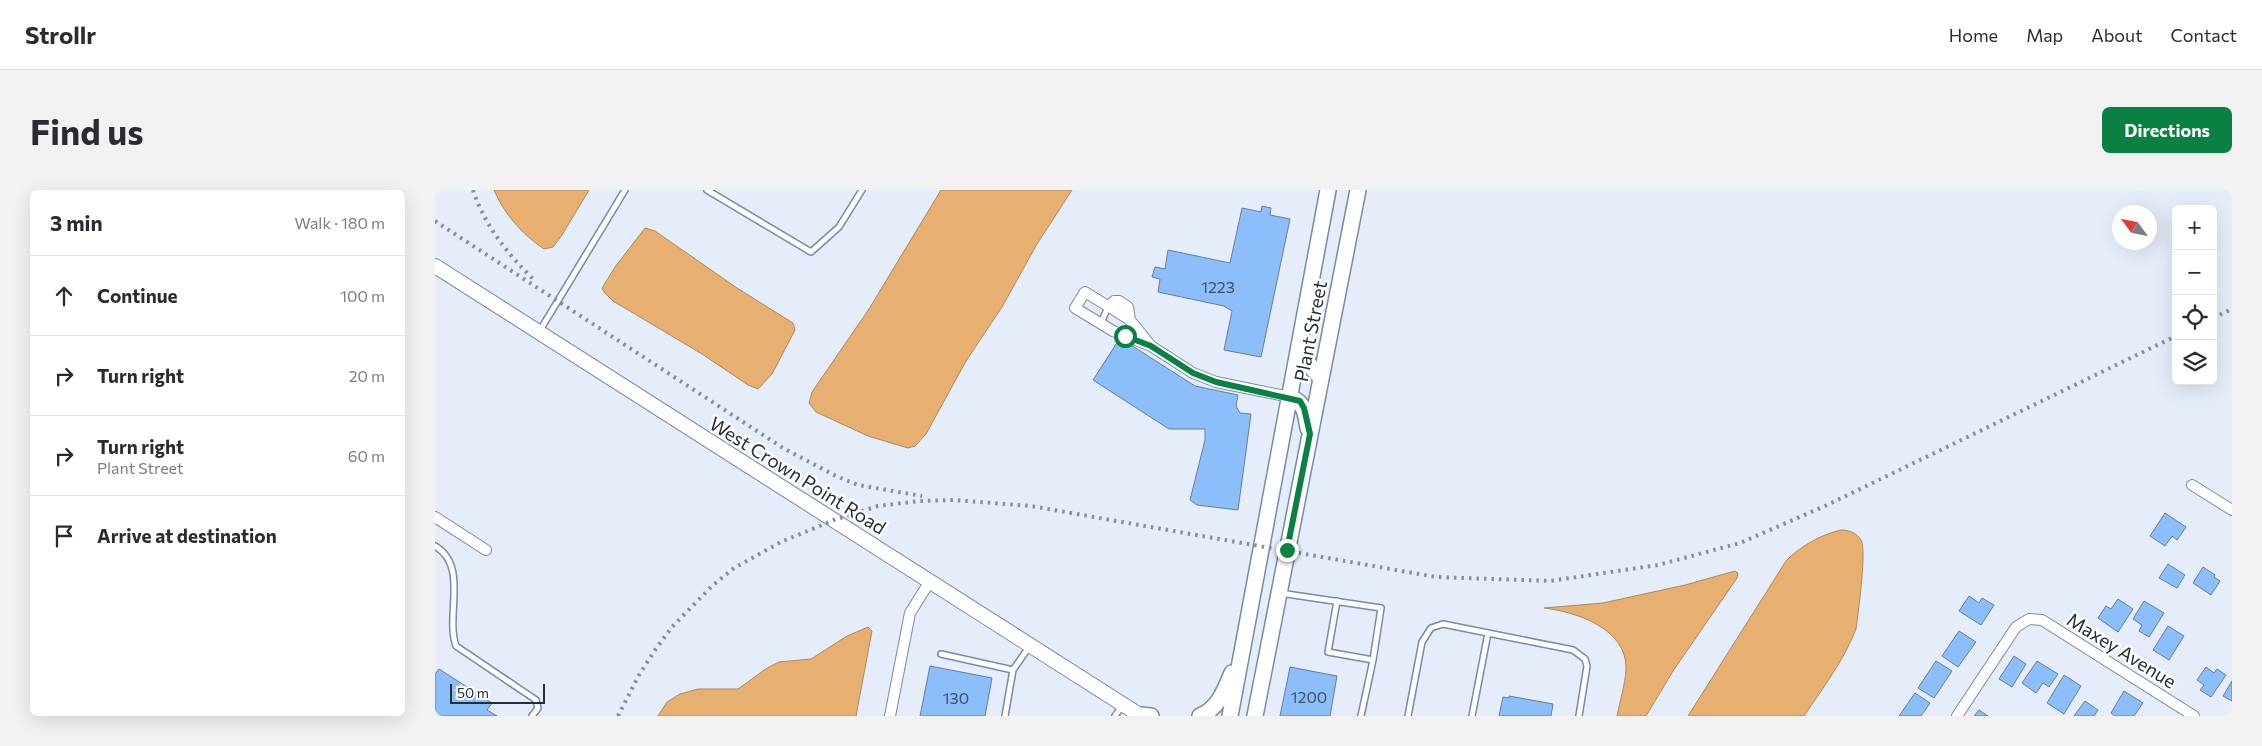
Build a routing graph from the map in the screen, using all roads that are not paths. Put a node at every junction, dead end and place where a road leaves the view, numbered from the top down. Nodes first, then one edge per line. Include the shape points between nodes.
1 (625, 190) edge
2 (707, 190) edge
3 (862, 190) edge
4 (1328, 190) edge
5 (1358, 190) edge
6 (435, 266) edge
7 (1108, 307) junction
8 (1101, 323) junction
9 (539, 332) junction
10 (1300, 337) junction
11 (1151, 346) junction
12 (1321, 378) junction
13 (1289, 397) junction
14 (1310, 434) junction
15 (2192, 485) dead end
16 (2232, 510) edge
17 (435, 517) edge
18 (435, 546) edge
19 (485, 550) dead end
20 (930, 581) junction
21 (1279, 593) junction
22 (1337, 602) junction
23 (1488, 633) junction
24 (1031, 644) junction
25 (1244, 646) junction
26 (941, 654) dead end
27 (1373, 660) junction
28 (1013, 670) junction
29 (1119, 710) edge
30 (532, 716) edge
31 (891, 716) edge
32 (1005, 716) edge
33 (1144, 716) edge
34 (1200, 716) edge
35 (1230, 716) edge
36 (1255, 716) edge
37 (1361, 716) edge
38 (1408, 716) edge
39 (1472, 716) edge
40 (1579, 716) edge
41 (1957, 716) edge
42 (2194, 716) edge

1 - 9 lane
2 - 3 lane via 811,252 839,227
4 - 10 main road, Plant Street
5 - 12 main road, Plant Street
6 - 9 street, West Crown Point Road
7 - 8 lane
7 - 8 street via 1085,292 1075,308
7 - 11 street via 1130,320
8 - 11 street
9 - 20 street, West Crown Point Road
10 - 12 main road via 1303,356
10 - 13 main road, Plant Street
11 - 13 street via 1193,373 1216,382
12 - 14 main road, Plant Street
13 - 14 main road via 1300,401 1304,408
13 - 25 main road, Plant Street
14 - 21 main road, Plant Street
15 - 16 street
17 - 19 street
18 - 30 lane via 449,558 454,575 452,633 457,646 536,700 538,708
20 - 24 street, West Crown Point Road
20 - 31 street via 910,613
21 - 22 lane
21 - 36 main road, Plant Street
22 - 27 lane via 1328,652
22 - 27 lane via 1381,608
23 - 38 lane via 1443,624 1431,628 1422,642
23 - 39 lane
23 - 40 lane via 1580,654 1587,666
24 - 28 lane
24 - 29 street, West Crown Point Road
25 - 34 main road via 1221,698
25 - 35 main road, Plant Street
26 - 28 lane
27 - 37 lane
28 - 32 lane
29 - 33 street, West Crown Point Road
41 - 42 street, Maxey Avenue via 2017,627 2029,619 2042,620

